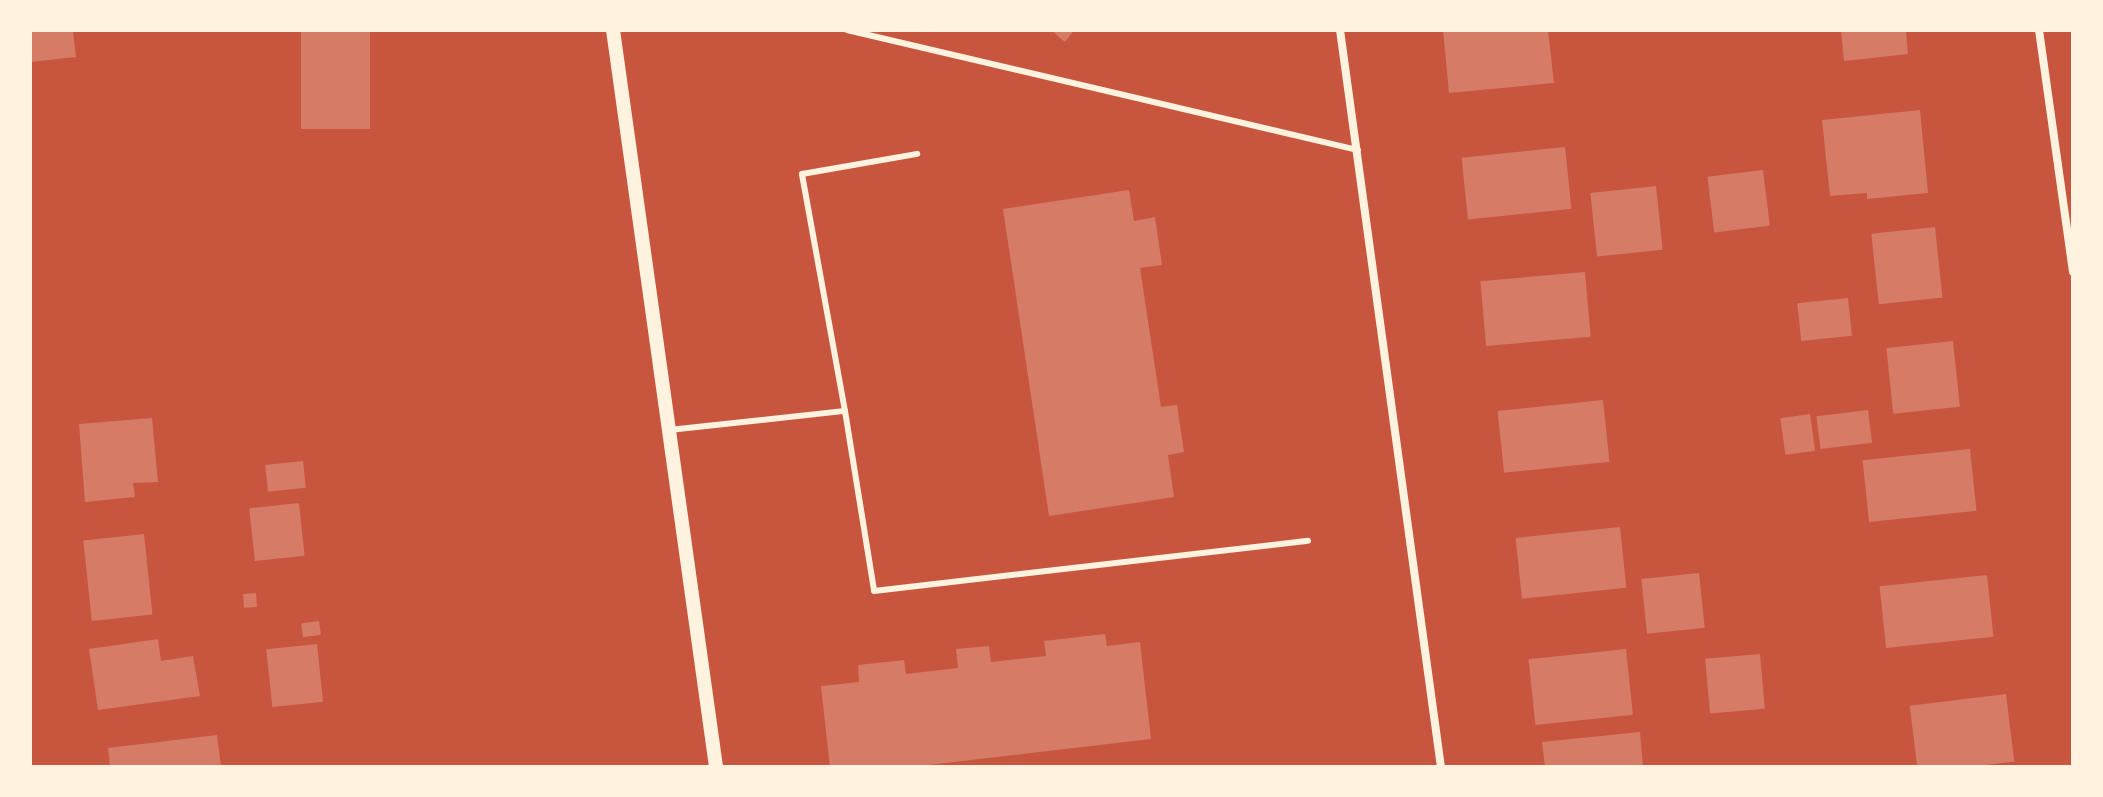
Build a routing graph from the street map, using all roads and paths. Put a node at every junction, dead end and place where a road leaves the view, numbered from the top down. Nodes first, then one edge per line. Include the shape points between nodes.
1 (613, 30) edge
2 (847, 30) edge
3 (893, 30) edge
4 (1340, 30) edge
5 (2039, 30) edge
6 (895, 41) junction
7 (1358, 150) junction
8 (917, 154) dead end
9 (2073, 272) edge
10 (845, 411) junction
11 (669, 430) junction
12 (1308, 541) dead end
13 (716, 767) edge
14 (1441, 767) edge

1 - 11 street
2 - 6 lane
3 - 6 lane
4 - 7 street
5 - 9 street
6 - 7 lane
7 - 14 street
8 - 10 lane via 802,174
10 - 11 lane
10 - 12 lane via 874,591
11 - 13 street

